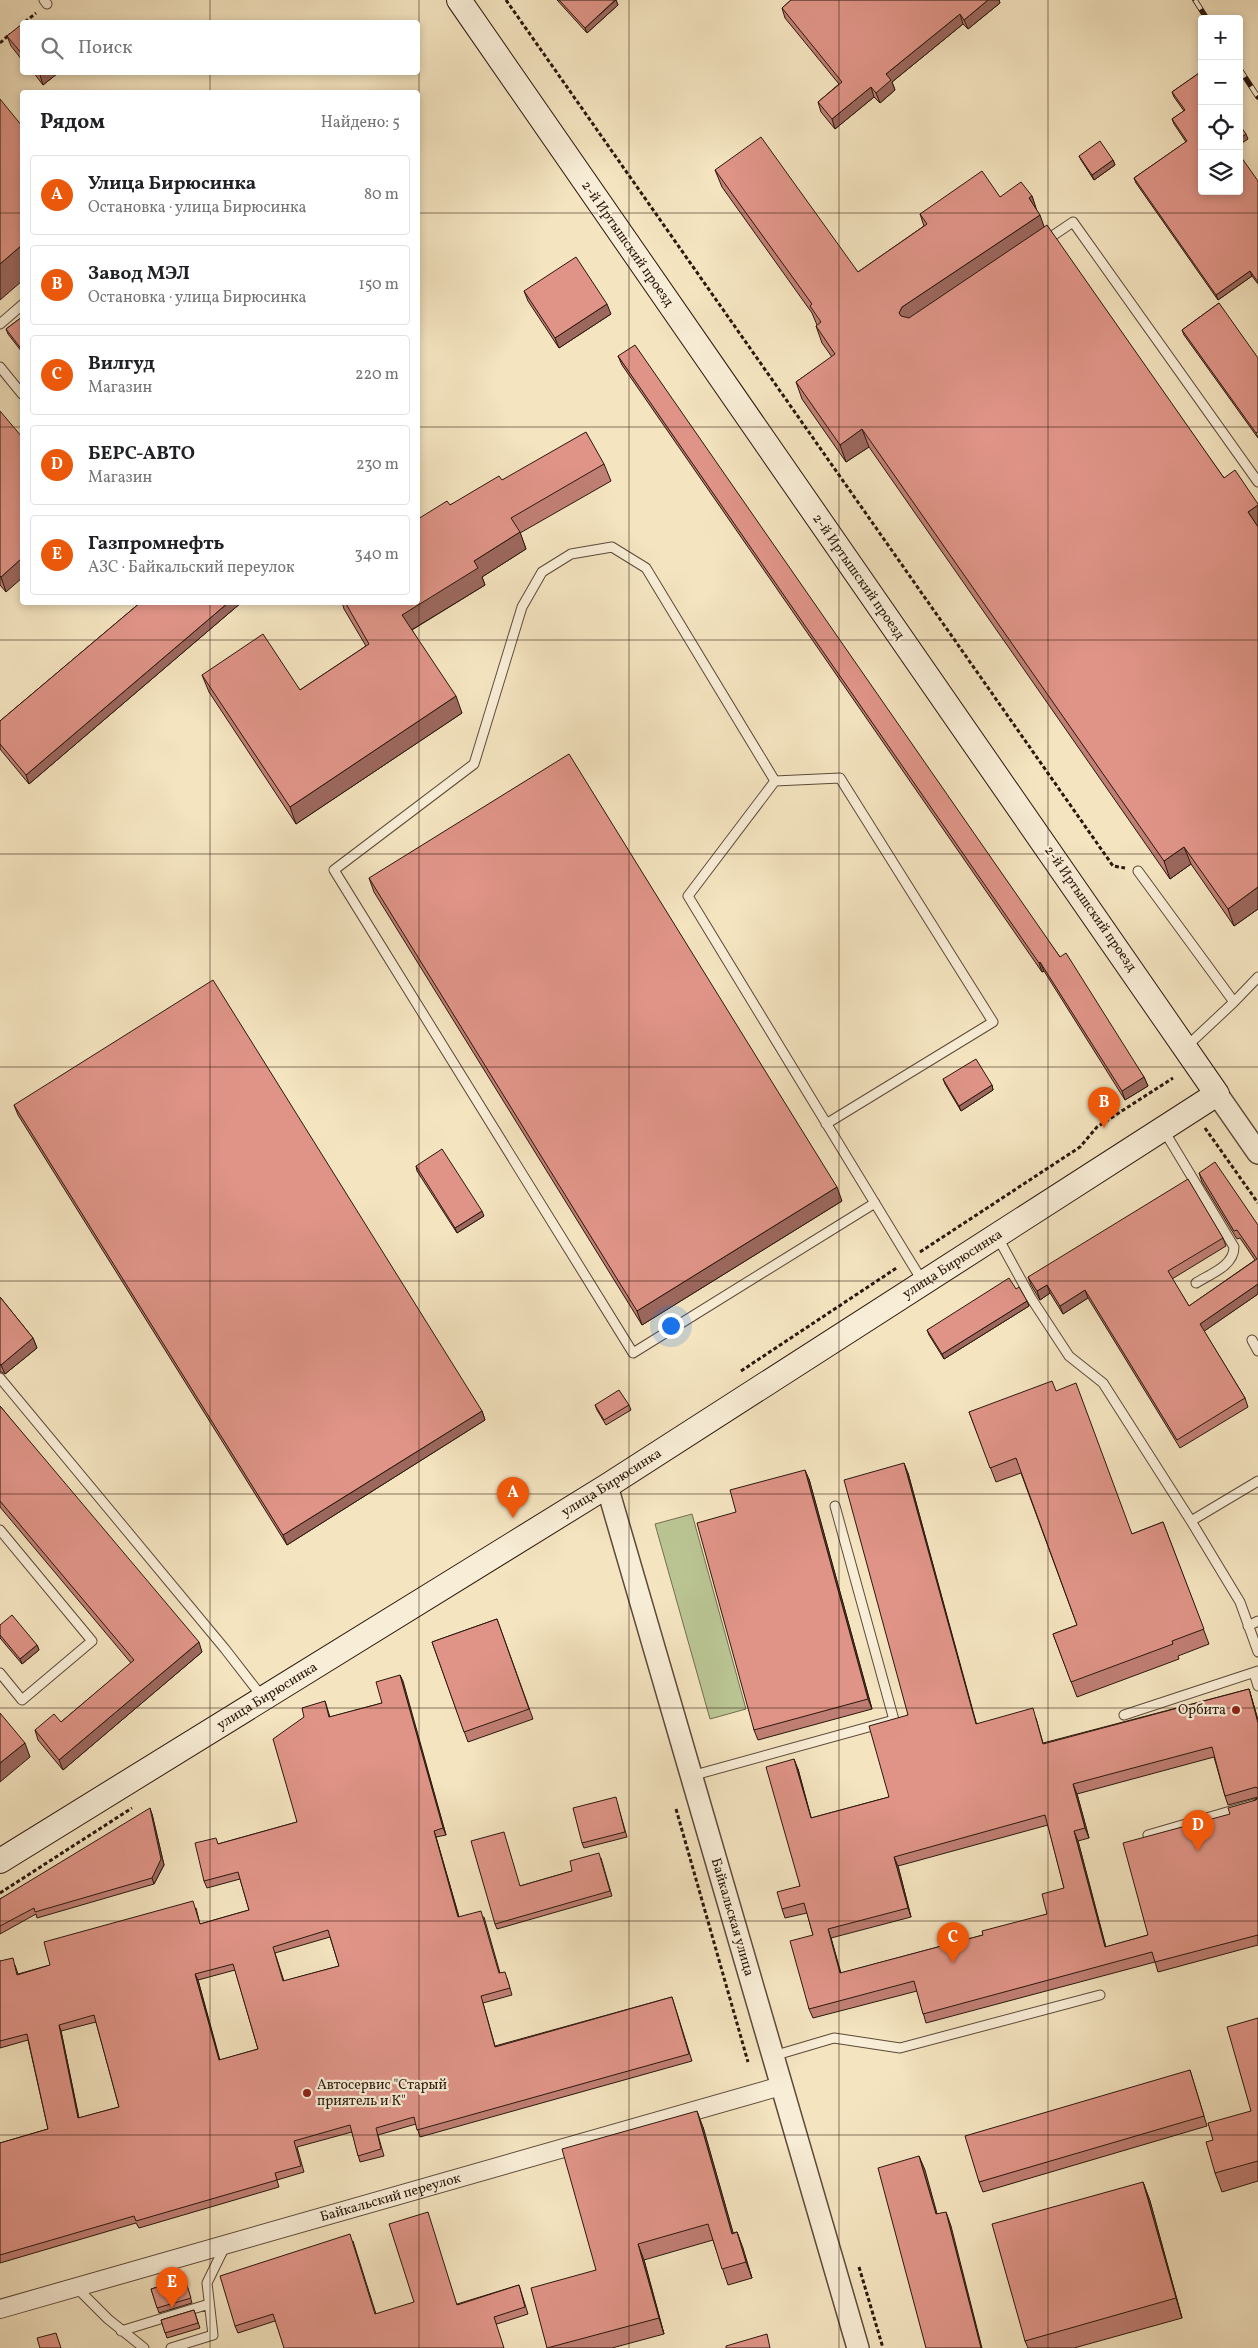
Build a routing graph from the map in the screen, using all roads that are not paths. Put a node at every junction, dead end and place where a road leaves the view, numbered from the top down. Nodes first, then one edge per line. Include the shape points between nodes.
1 (459, 0) edge
2 (1040, 244) edge
3 (20, 307) edge
4 (0, 324) edge
5 (0, 367) edge
6 (20, 392) edge
7 (1258, 482) edge
8 (775, 781) junction
9 (1138, 871) road end
10 (1258, 976) edge
11 (1234, 1002) junction
12 (1186, 1047) junction
13 (1217, 1094) junction
14 (826, 1124) junction
15 (1163, 1129) junction
16 (1258, 1153) edge
17 (875, 1204) junction
18 (997, 1236) junction
19 (923, 1282) junction
20 (1196, 1283) dead end
21 (1252, 1340) dead end
22 (1258, 1351) edge
23 (0, 1378) edge
24 (1258, 1481) edge
25 (607, 1486) junction
26 (834, 1506) dead end
27 (1191, 1521) junction
28 (0, 1530) edge
29 (1258, 1621) edge
30 (1248, 1626) junction
31 (1258, 1652) edge
32 (1256, 1672) edge
33 (0, 1673) edge
34 (1258, 1686) edge
35 (263, 1698) junction
36 (1124, 1715) dead end
37 (691, 1776) junction
38 (1258, 1803) edge
39 (1148, 1835) edge
40 (0, 1861) edge
41 (1100, 1995) dead end
42 (773, 2056) junction
43 (782, 2086) junction
44 (226, 2244) junction
45 (76, 2287) junction
46 (209, 2304) junction
47 (0, 2309) edge
48 (121, 2331) junction
49 (144, 2348) edge
50 (172, 2348) edge
51 (858, 2348) edge

1 - 12 main road, 2-й Иртышский проезд
2 - 7 lane via 1072,222
3 - 4 lane
5 - 6 lane
8 - 14 lane via 688,896
8 - 14 lane via 840,778 993,1022
8 - 17 lane via 646,568 612,548 571,554 542,572 522,606 474,764 334,870 633,1353
9 - 11 lane
10 - 11 lane
11 - 12 lane
12 - 13 main road, 2-й Иртышский проезд
13 - 15 main road, улица Бирюсинка
13 - 16 street, 2-й Иртышский проезд
14 - 17 lane
15 - 18 main road, улица Бирюсинка
15 - 20 lane via 1234,1247 1233,1256 1227,1264
17 - 19 lane
18 - 19 main road, улица Бирюсинка
18 - 27 lane via 1031,1298 1069,1356 1103,1383
19 - 25 main road, улица Бирюсинка
21 - 22 lane
23 - 35 lane
24 - 27 lane
25 - 35 main road, улица Бирюсинка
25 - 37 street, Байкальская улица
26 - 37 lane via 894,1720
27 - 30 lane via 1240,1602
28 - 33 lane via 92,1641 22,1700
29 - 30 lane
30 - 31 lane
32 - 34 lane
32 - 36 lane
35 - 40 main road, улица Бирюсинка
37 - 42 street, Байкальская улица
38 - 39 lane
41 - 42 lane via 900,2048 834,2038
42 - 43 street, Байкальская улица
43 - 44 street, Байкальский переулок
43 - 51 street, Байкальская улица
44 - 45 street, Байкальский переулок
44 - 46 lane via 207,2284
45 - 47 street, Байкальский переулок
45 - 48 lane
46 - 48 lane
46 - 50 lane via 214,2335
48 - 49 lane

